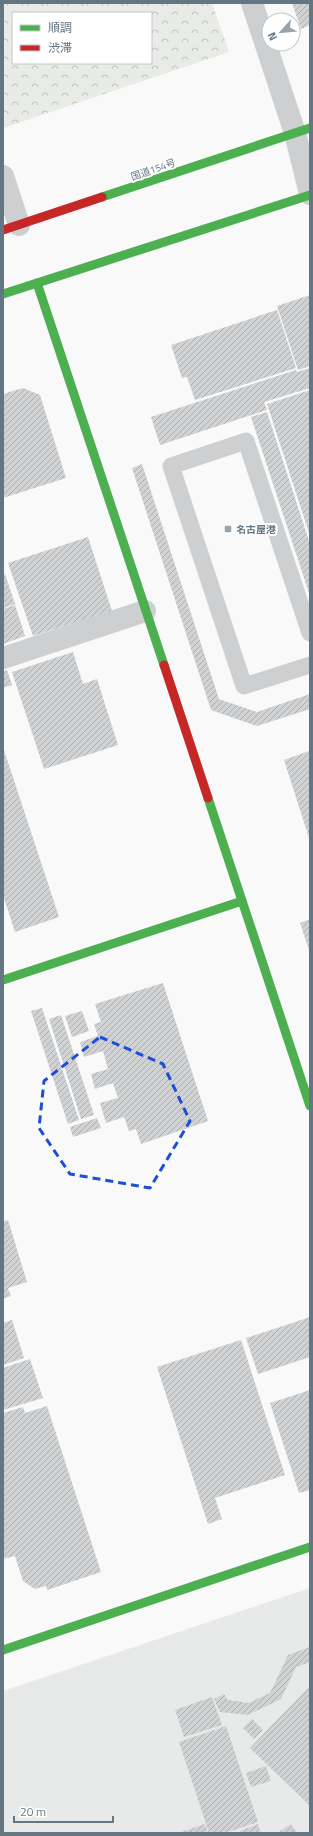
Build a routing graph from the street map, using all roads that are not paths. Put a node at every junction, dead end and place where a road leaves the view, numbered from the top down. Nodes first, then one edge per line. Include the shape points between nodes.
1 (252, 3) edge
2 (302, 131) edge
3 (3, 176) edge
4 (310, 194) edge
5 (11, 228) edge
6 (37, 283) junction
7 (3, 294) edge
8 (145, 611) junction
9 (310, 633) edge
10 (3, 658) edge
11 (310, 665) edge
12 (242, 901) junction
13 (4, 975) edge
14 (310, 1106) edge
15 (310, 1547) edge
16 (3, 1650) edge

1 - 2 street
2 - 4 street
2 - 5 main road, 国道154号
3 - 5 street
4 - 6 main road
6 - 7 main road
6 - 8 main road
8 - 10 street
8 - 12 main road
9 - 11 lane via 246,441 171,466 244,686
12 - 13 main road
12 - 14 main road
15 - 16 main road

